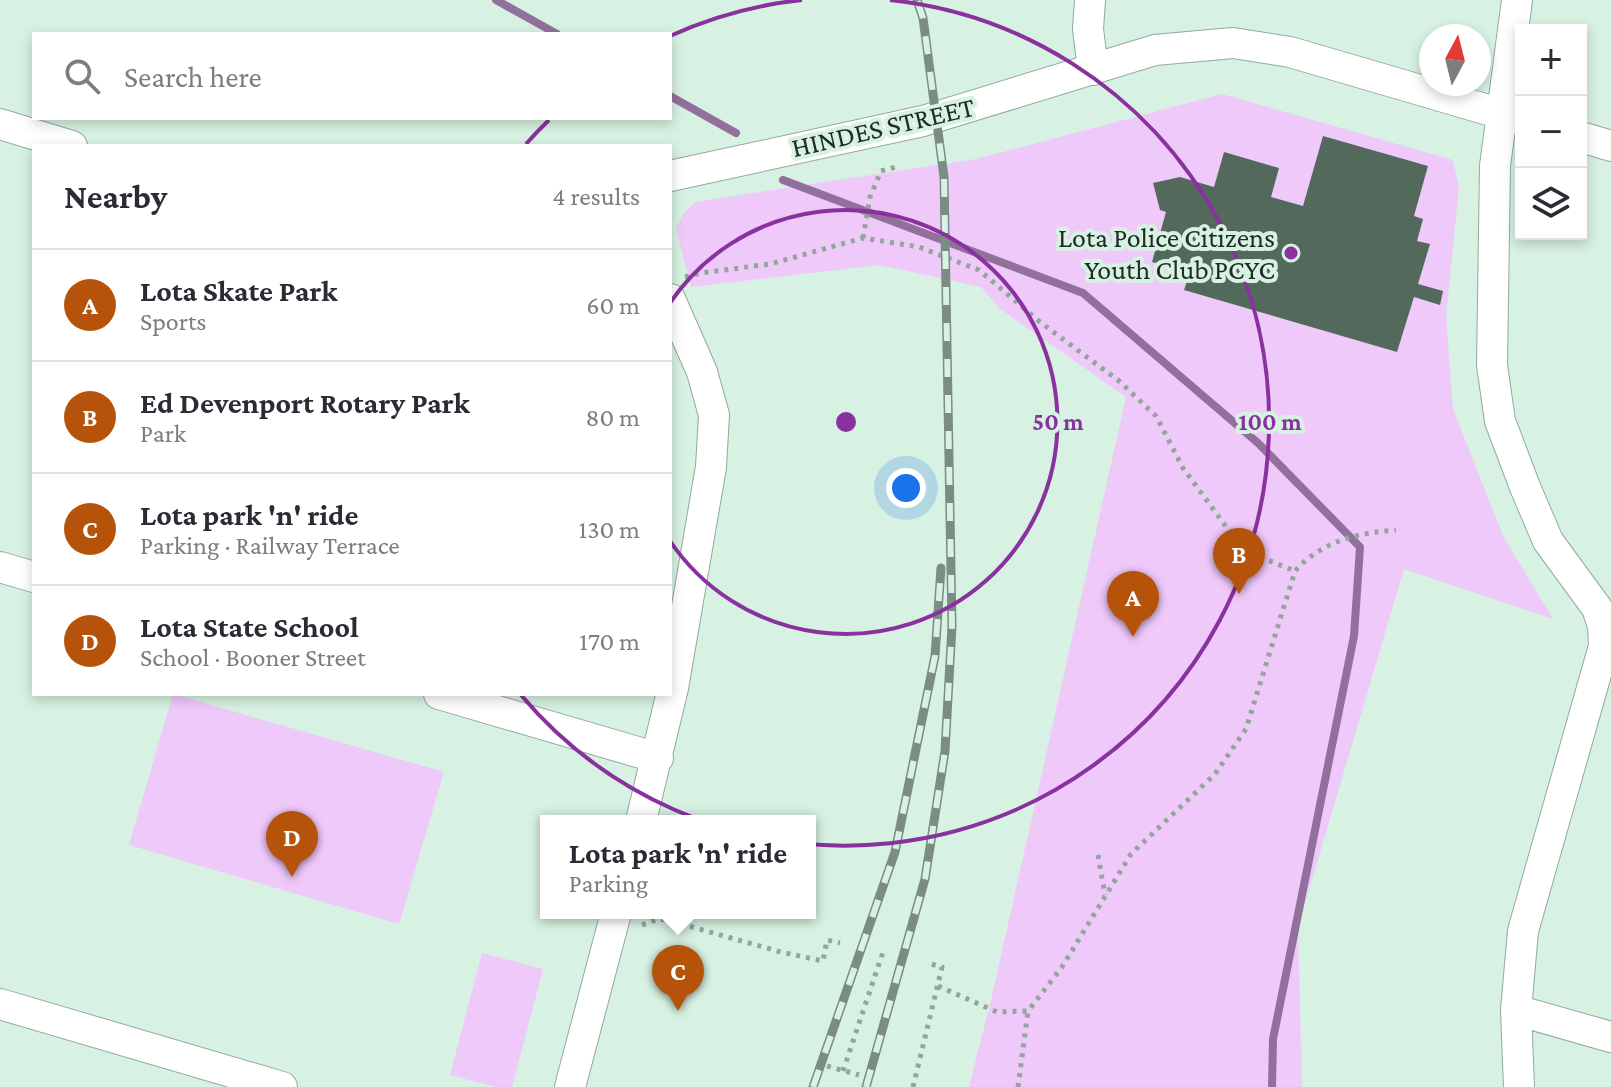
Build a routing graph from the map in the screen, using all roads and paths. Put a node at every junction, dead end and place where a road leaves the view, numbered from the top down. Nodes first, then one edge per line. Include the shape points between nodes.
1 (1090, 0) edge
2 (1517, 0) edge
3 (1093, 70) junction
4 (1511, 116) edge
5 (0, 124) edge
6 (1587, 139) edge
7 (65, 144) edge
8 (1611, 146) edge
9 (900, 166) dead end
10 (672, 176) edge
11 (863, 238) junction
12 (675, 289) edge
13 (1396, 530) dead end
14 (0, 567) edge
15 (1295, 571) junction
16 (32, 576) edge
17 (1604, 606) edge
18 (672, 693) edge
19 (446, 696) edge
20 (671, 696) edge
21 (658, 758) junction
22 (643, 815) edge
23 (1098, 855) dead end
24 (1105, 896) junction
25 (623, 921) edge
26 (840, 943) dead end
27 (883, 952) dead end
28 (927, 963) dead end
29 (938, 986) junction
30 (0, 1004) edge
31 (1516, 1010) junction
32 (1028, 1011) junction
33 (1611, 1037) edge
34 (827, 1066) dead end
35 (843, 1071) junction
36 (859, 1075) dead end
37 (282, 1087) edge
38 (570, 1087) edge
39 (913, 1087) edge
40 (1018, 1087) edge
41 (1519, 1087) edge

1 - 3 street
2 - 4 street
3 - 4 street, HINDES STREET via 1155,50 1233,43 1290,52
3 - 10 street, HINDES STREET via 923,121
4 - 17 street via 1495,166 1492,365 1500,421 1548,541
5 - 7 street
6 - 8 street
9 - 11 path via 881,171
11 - 12 path via 770,264 701,273
11 - 15 path via 919,247 979,270 1147,407 1227,528 1260,557
12 - 18 street via 714,415 711,467
13 - 15 path via 1362,533 1312,553
14 - 16 street
15 - 24 path via 1246,729 1215,774 1131,854
17 - 31 street via 1604,646 1523,931
19 - 21 street
20 - 21 street
21 - 22 street
23 - 24 path
24 - 32 path
25 - 26 path via 659,919 823,961 827,940
25 - 38 street
27 - 35 path
28 - 29 path via 942,967
29 - 32 path via 997,1012
29 - 39 path
30 - 37 street
31 - 33 street
31 - 41 street
32 - 40 path
34 - 35 path
35 - 36 path

